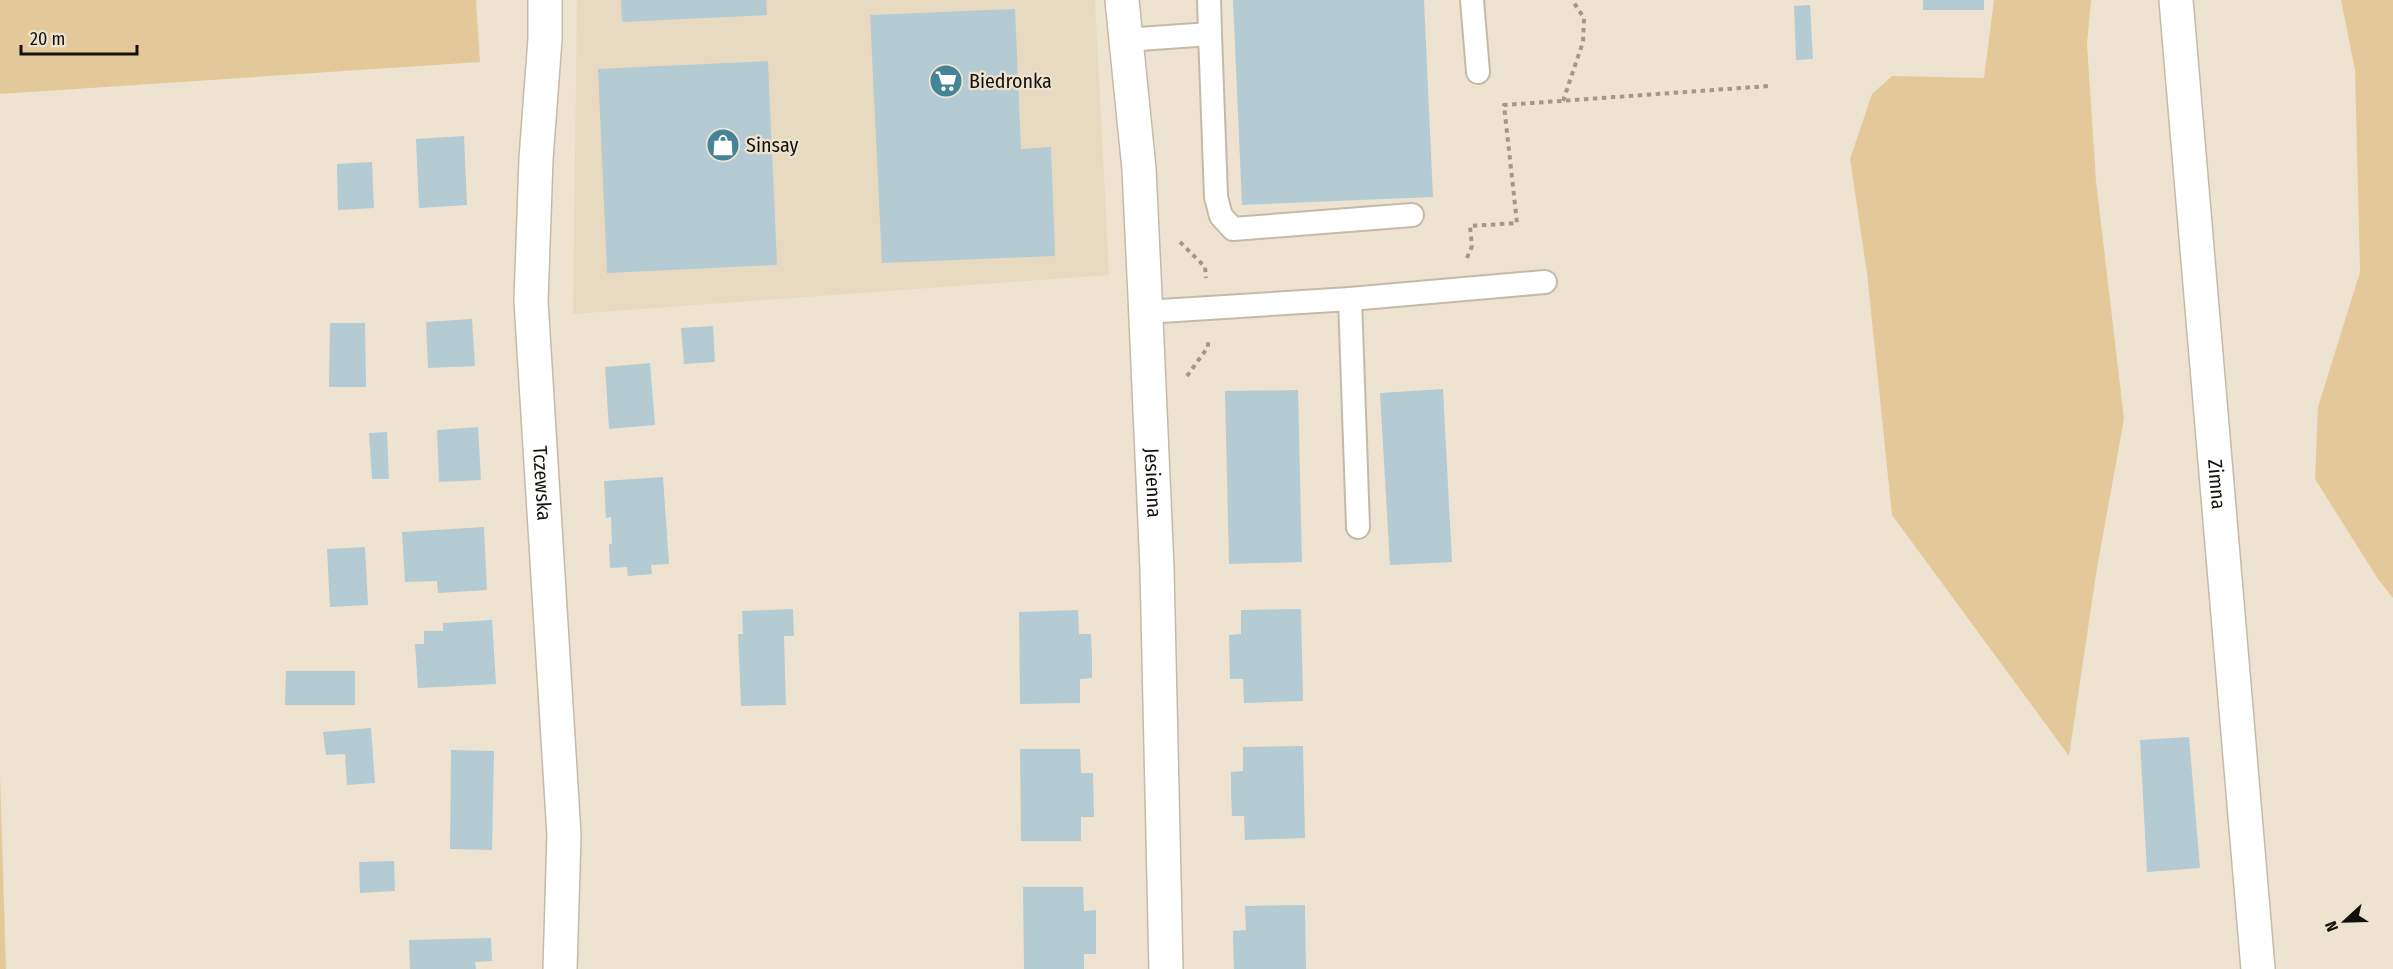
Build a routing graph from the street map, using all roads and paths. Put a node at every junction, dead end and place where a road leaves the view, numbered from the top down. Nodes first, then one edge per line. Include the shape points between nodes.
1 (545, 0) edge
2 (1122, 0) edge
3 (1209, 0) edge
4 (1472, 0) edge
5 (1572, 0) edge
6 (2176, 0) edge
7 (1210, 34) junction
8 (1125, 40) junction
9 (1478, 72) dead end
10 (1768, 86) dead end
11 (1563, 102) junction
12 (1412, 215) dead end
13 (1517, 223) dead end
14 (1545, 282) dead end
15 (1350, 299) junction
16 (1145, 312) junction
17 (1358, 527) dead end
18 (560, 969) edge
19 (1166, 969) edge
20 (2258, 969) edge

1 - 18 street, Tczewska via 531,301 564,835
2 - 8 street, Jesienna
3 - 7 lane
4 - 9 lane
5 - 11 path via 1584,18 1583,42
6 - 20 street, Zimna
7 - 8 lane
7 - 12 lane via 1216,197 1221,216 1233,229
8 - 16 street, Jesienna via 1138,169
10 - 11 path
11 - 13 path via 1504,105
14 - 15 lane
15 - 16 lane
15 - 17 lane
16 - 19 street, Jesienna via 1157,569

